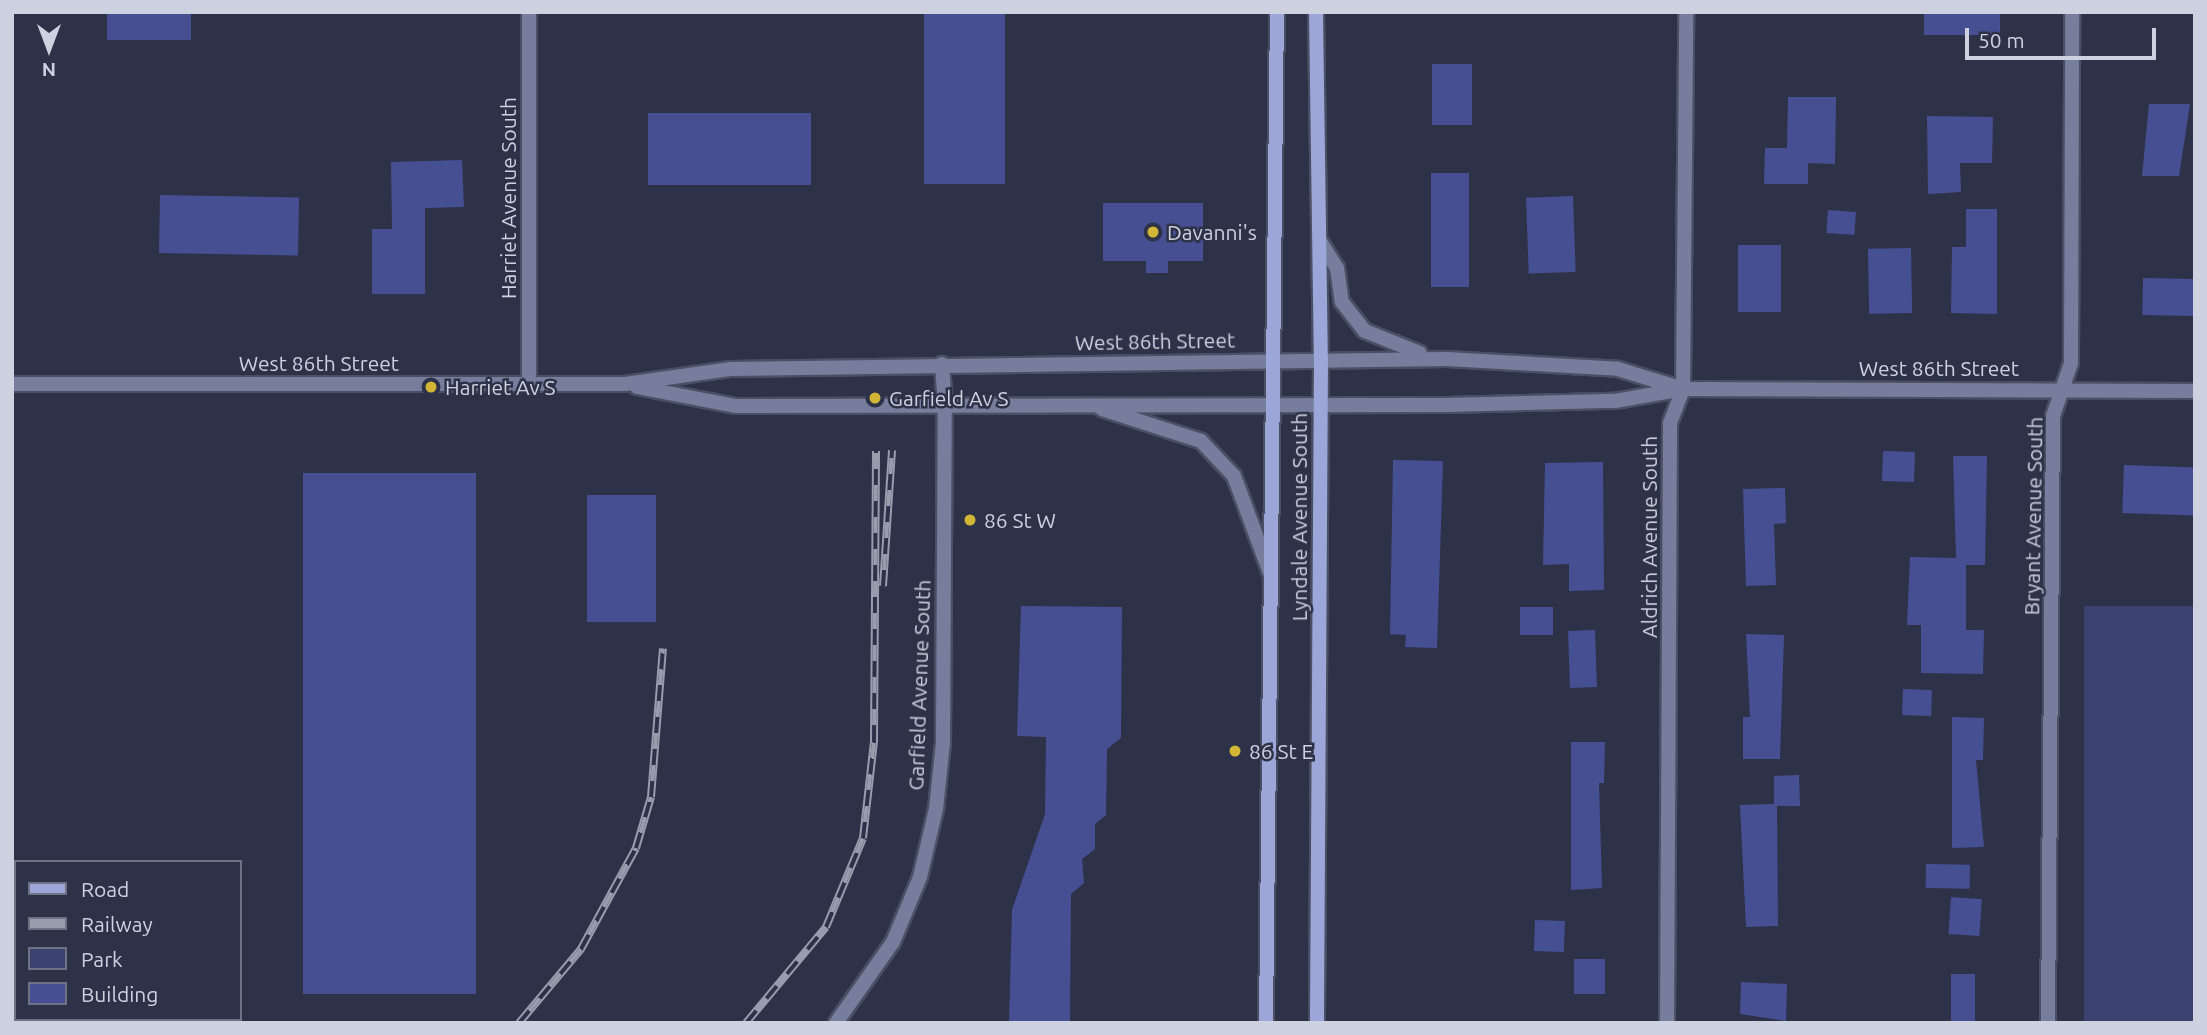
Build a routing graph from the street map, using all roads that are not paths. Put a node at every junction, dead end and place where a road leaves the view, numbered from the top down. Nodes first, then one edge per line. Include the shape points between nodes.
1 (529, 12) edge
2 (1277, 12) edge
3 (1316, 12) edge
4 (1686, 12) edge
5 (2072, 12) edge
6 (1320, 241) junction
7 (1438, 359) junction
8 (1274, 360) junction
9 (1321, 360) junction
10 (942, 364) junction
11 (529, 383) junction
12 (12, 384) edge
13 (625, 384) junction
14 (1683, 388) junction
15 (2061, 390) junction
16 (2195, 391) edge
17 (1273, 405) junction
18 (1321, 405) junction
19 (1094, 406) junction
20 (945, 407) junction
21 (1271, 576) junction
22 (836, 1023) edge
23 (1266, 1023) edge
24 (1317, 1023) edge
25 (1667, 1023) edge
26 (2048, 1023) edge

1 - 11 street, Harriet Avenue South
2 - 8 main road, Lyndale Avenue South
3 - 6 main road, Lyndale Avenue South
4 - 14 street, Aldrich Avenue South
5 - 15 street, Bryant Avenue South via 2071,363
6 - 7 street via 1337,268 1342,302 1365,331
6 - 9 main road, Lyndale Avenue South
7 - 9 street, West 86th Street
7 - 14 street, West 86th Street via 1618,369
8 - 9 street, West 86th Street
8 - 10 street, West 86th Street
8 - 17 main road, Lyndale Avenue South
9 - 18 main road, Lyndale Avenue South
10 - 13 street, West 86th Street via 731,369
10 - 20 street, Garfield Avenue South
11 - 12 street, West 86th Street
11 - 13 street, West 86th Street
13 - 20 street, West 86th Street via 736,406
14 - 15 street, West 86th Street
14 - 18 street, West 86th Street via 1615,401
14 - 25 street, Aldrich Avenue South via 1670,423
15 - 16 street, West 86th Street
15 - 26 street, Bryant Avenue South via 2053,416
17 - 18 street, West 86th Street
17 - 19 street, West 86th Street
17 - 21 main road, Lyndale Avenue South
18 - 24 main road, Lyndale Avenue South
19 - 20 street, West 86th Street
19 - 21 street via 1201,440 1234,476
20 - 22 street, Garfield Avenue South via 943,742 936,809 920,877 892,942
21 - 23 main road, Lyndale Avenue South

